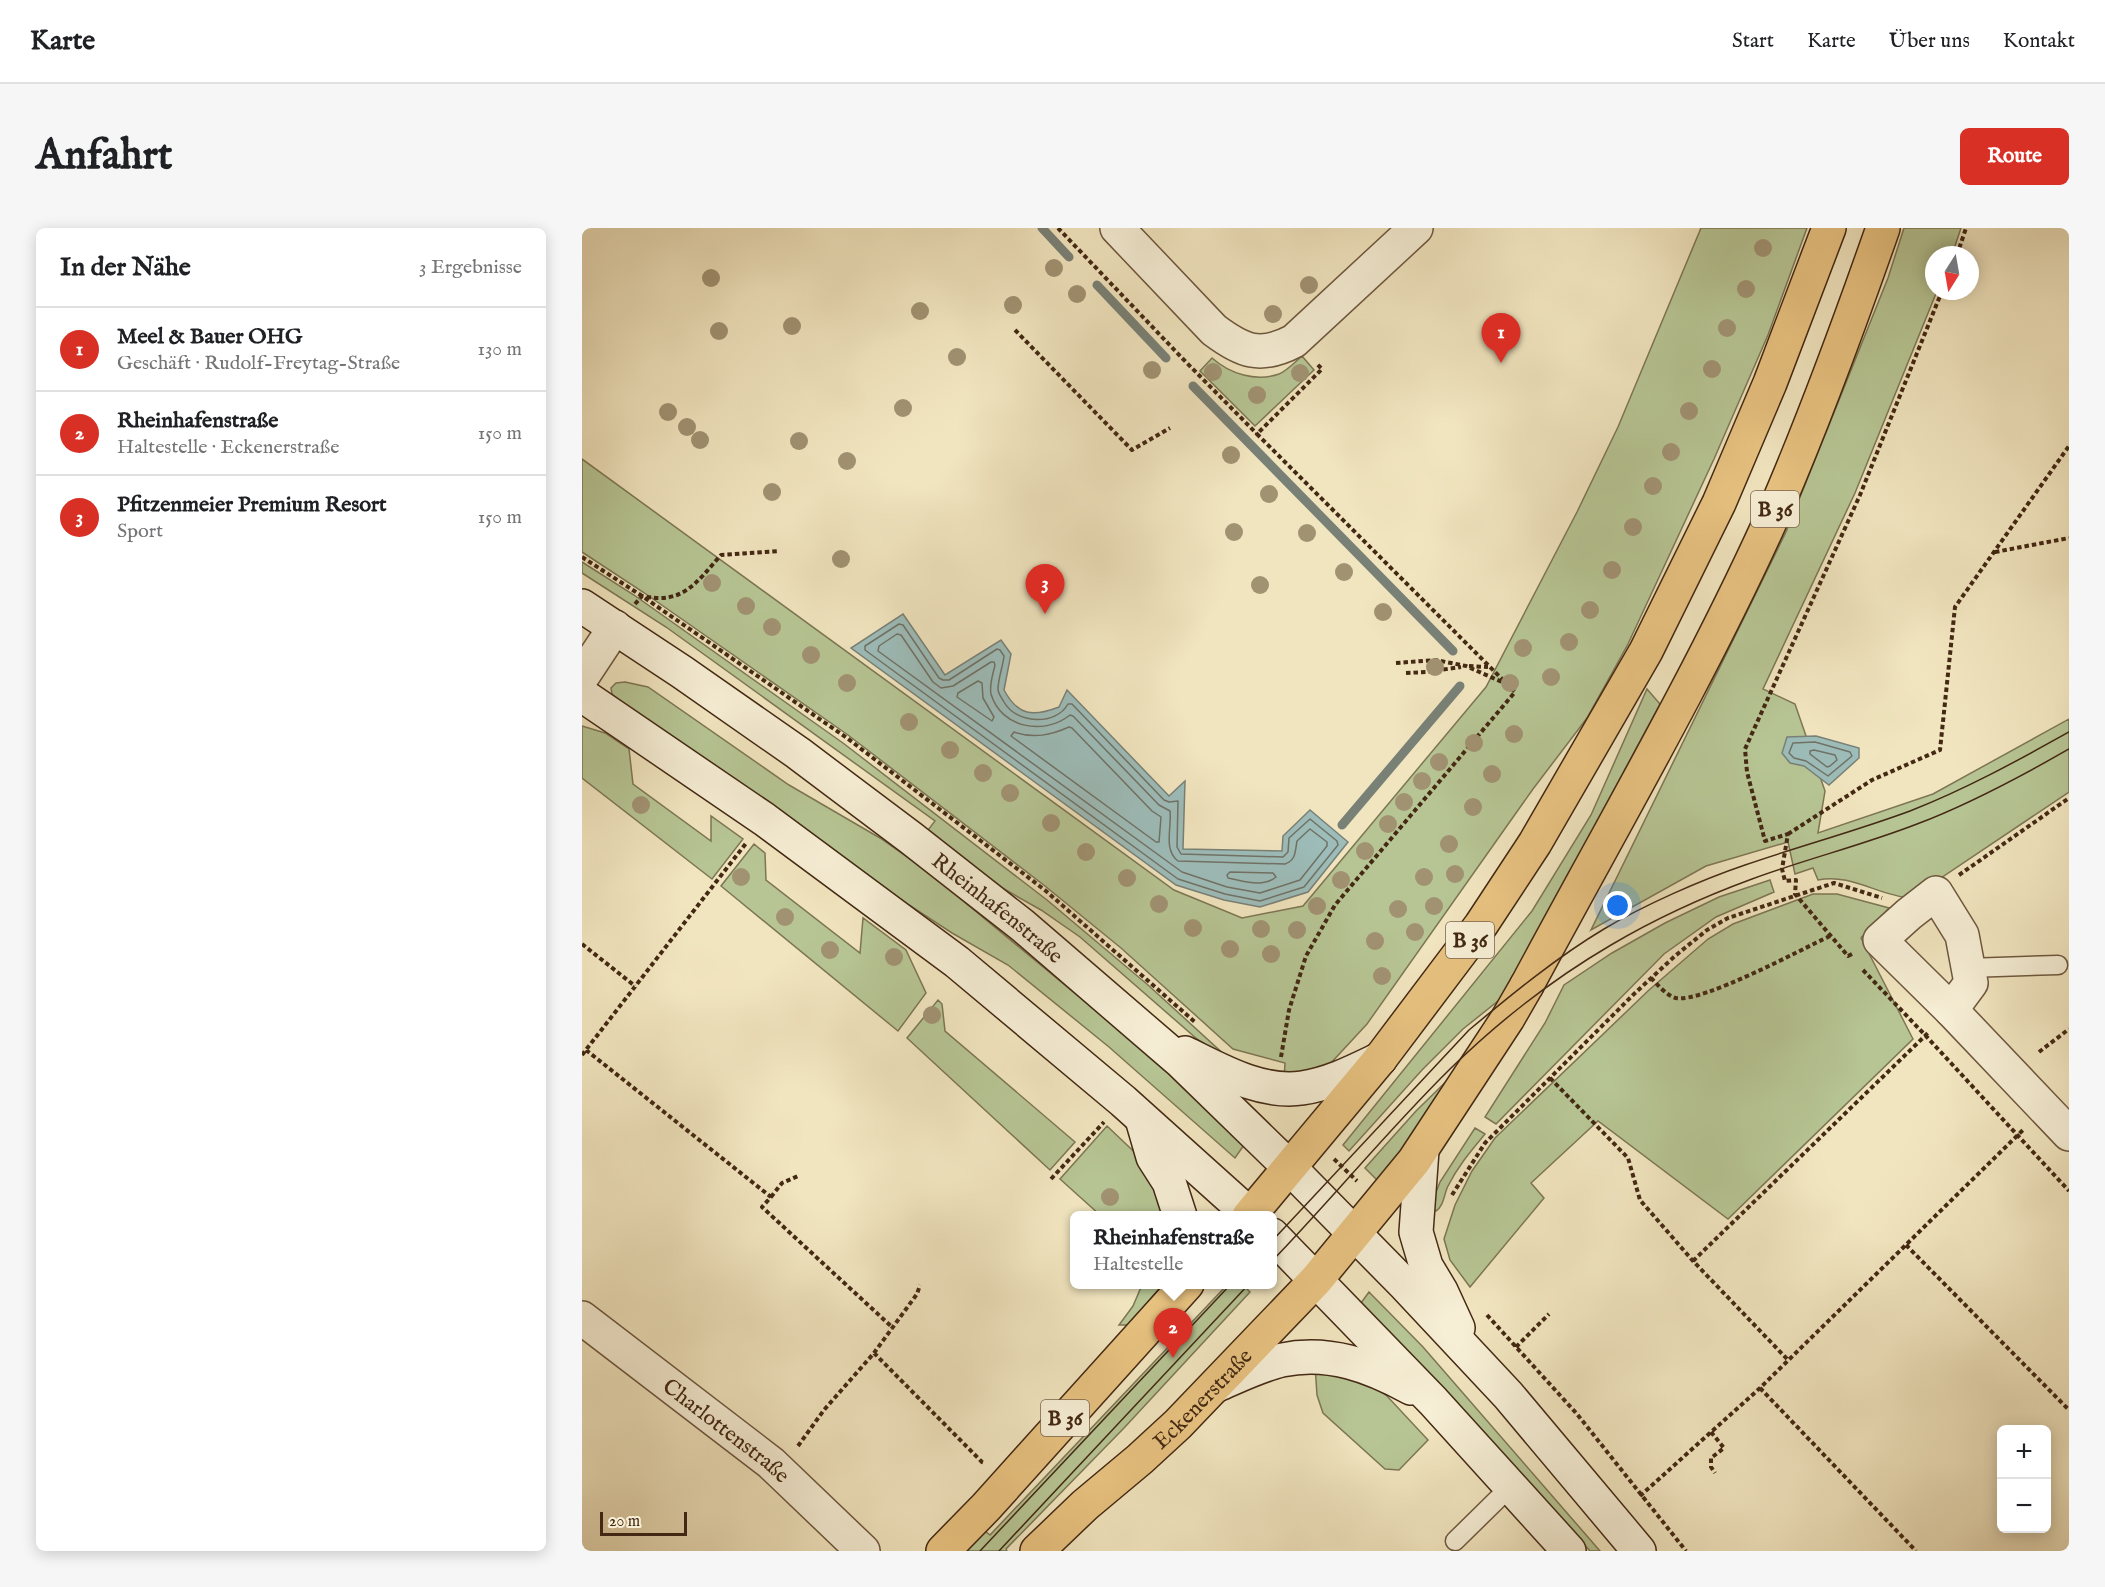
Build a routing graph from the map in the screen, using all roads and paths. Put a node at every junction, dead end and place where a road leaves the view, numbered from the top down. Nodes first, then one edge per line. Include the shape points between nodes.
1 (1058, 228) edge
2 (1117, 228) edge
3 (1828, 228) edge
4 (1883, 228) edge
5 (1966, 228) edge
6 (1415, 229) edge
7 (1960, 246) edge
8 (1938, 300) edge
9 (1015, 330) dead end
10 (1294, 341) junction
11 (1170, 428) dead end
12 (1257, 434) junction
13 (2069, 446) edge
14 (2069, 538) edge
15 (779, 550) dead end
16 (1994, 552) junction
17 (582, 557) edge
18 (642, 596) junction
19 (582, 606) edge
20 (615, 627) junction
21 (1396, 663) dead end
22 (1466, 666) junction
23 (1490, 667) junction
24 (1406, 673) dead end
25 (582, 677) edge
26 (1507, 684) junction
27 (582, 695) edge
28 (2069, 798) edge
29 (764, 819) junction
30 (1788, 834) junction
31 (1936, 893) junction
32 (1795, 894) junction
33 (1909, 914) junction
34 (1830, 936) junction
35 (1880, 940) junction
36 (582, 944) edge
37 (1848, 956) junction
38 (2058, 965) dead end
39 (1968, 968) junction
40 (1651, 978) junction
41 (635, 986) junction
42 (1951, 1010) junction
43 (1204, 1029) dead end
44 (2069, 1029) edge
45 (1150, 1035) junction
46 (1926, 1035) junction
47 (586, 1050) junction
48 (2039, 1052) dead end
49 (582, 1055) edge
50 (1380, 1059) junction
51 (1280, 1067) dead end
52 (1550, 1078) junction
53 (2045, 1108) junction
54 (1132, 1109) junction
55 (2069, 1134) edge
56 (2018, 1135) junction
57 (1422, 1150) junction
58 (1289, 1167) junction
59 (798, 1176) dead end
60 (1051, 1179) dead end
61 (2069, 1191) edge
62 (771, 1197) junction
63 (1451, 1197) dead end
64 (1179, 1211) edge
65 (1246, 1211) edge
66 (1262, 1211) edge
67 (1355, 1235) junction
68 (1277, 1241) edge
69 (1906, 1245) junction
70 (1693, 1261) junction
71 (1316, 1280) junction
72 (920, 1285) dead end
73 (1175, 1292) edge
74 (1485, 1313) dead end
75 (1549, 1314) dead end
76 (582, 1318) edge
77 (893, 1328) junction
78 (1516, 1347) junction
79 (874, 1353) junction
80 (1470, 1354) junction
81 (1788, 1360) junction
82 (1217, 1385) junction
83 (1760, 1388) junction
84 (1433, 1401) junction
85 (2069, 1410) edge
86 (1711, 1432) junction
87 (991, 1464) dead end
88 (779, 1471) junction
89 (1715, 1473) dead end
90 (1511, 1485) junction
91 (1641, 1495) junction
92 (1614, 1520) junction
93 (1455, 1541) dead end
94 (863, 1551) edge
95 (943, 1551) edge
96 (1037, 1551) edge
97 (1569, 1551) edge
98 (1639, 1551) edge
99 (1686, 1551) edge
100 (1916, 1551) edge

1 - 12 path
2 - 10 main road via 1230,342 1264,353
3 - 50 main road, B 36 via 1770,383 1719,503 1646,651 1552,816 1482,925
4 - 57 main road, B 36 via 1818,406 1768,524 1696,675 1508,1018
5 - 7 path
6 - 10 main road
8 - 30 path via 1860,495 1745,748 1765,841
9 - 11 path via 1132,450
10 - 12 path via 1322,369
12 - 23 path
13 - 16 path
14 - 16 path
15 - 18 path via 721,555 678,596
16 - 30 path via 1955,608 1940,750 1872,780
17 - 18 path
18 - 43 path via 847,738 1036,883
19 - 20 main road, Rheinhafenstraße
20 - 25 main road
20 - 45 main road, Rheinhafenstraße via 789,747 911,838 1022,925
21 - 22 path via 1436,660
22 - 23 path
22 - 24 path
22 - 26 path
23 - 26 path
26 - 51 path via 1515,692 1335,905 1306,956 1289,1010
27 - 29 main road
28 - 31 path
29 - 41 path
29 - 54 main road via 957,962
30 - 32 path via 1782,869 1785,881 1796,880
31 - 33 main road
31 - 39 main road via 1962,935
32 - 33 path via 1834,883 1887,899
32 - 34 path
32 - 40 path via 1714,926
33 - 35 main road
34 - 37 path
34 - 40 path via 1688,999 1673,998
35 - 37 path
35 - 42 main road
36 - 41 path
37 - 46 path
38 - 39 lane
39 - 42 main road via 1971,983
40 - 52 path
41 - 47 path
42 - 46 path
42 - 53 main road
44 - 48 path
45 - 50 main road via 1221,1071 1280,1089 1336,1079
45 - 58 main road, Rheinhafenstraße
46 - 56 path
46 - 70 path
47 - 49 path
47 - 62 path
50 - 58 main road, B 36
52 - 63 path via 1485,1143
52 - 70 path via 1628,1158 1640,1200
53 - 55 main road
53 - 56 path
54 - 60 path
54 - 64 main road via 1169,1182
54 - 65 main road
56 - 61 path
56 - 69 path
57 - 67 main road, B 36
57 - 80 main road via 1416,1210 1420,1249
58 - 66 main road, B 36
58 - 67 main road, Rheinhafenstraße
59 - 62 path via 782,1183
62 - 77 path via 762,1207
67 - 71 main road, Eckenerstraße / B 36
67 - 80 main road, Rheinhafenstraße
68 - 71 main road
69 - 81 path
69 - 85 path
70 - 81 path
71 - 82 main road, Eckenerstraße / B 36
71 - 84 main road
72 - 77 path
73 - 95 main road, B 36
74 - 78 path
75 - 78 path
76 - 88 main road, Charlottenstraße
77 - 79 path
78 - 91 path via 1577,1414
79 - 87 path via 982,1462
79 - 88 path via 824,1410
80 - 92 main road, Rheinhafenstraße
81 - 83 path
82 - 84 main road via 1282,1360 1341,1359 1366,1366
82 - 96 main road, Eckenerstraße / B 36
83 - 86 path
83 - 100 path
84 - 90 main road
86 - 89 path via 1724,1448 1711,1458
86 - 91 path
88 - 94 main road, Charlottenstraße
90 - 93 lane
90 - 97 main road
91 - 92 path
91 - 99 path
92 - 98 main road, Rheinhafenstraße

